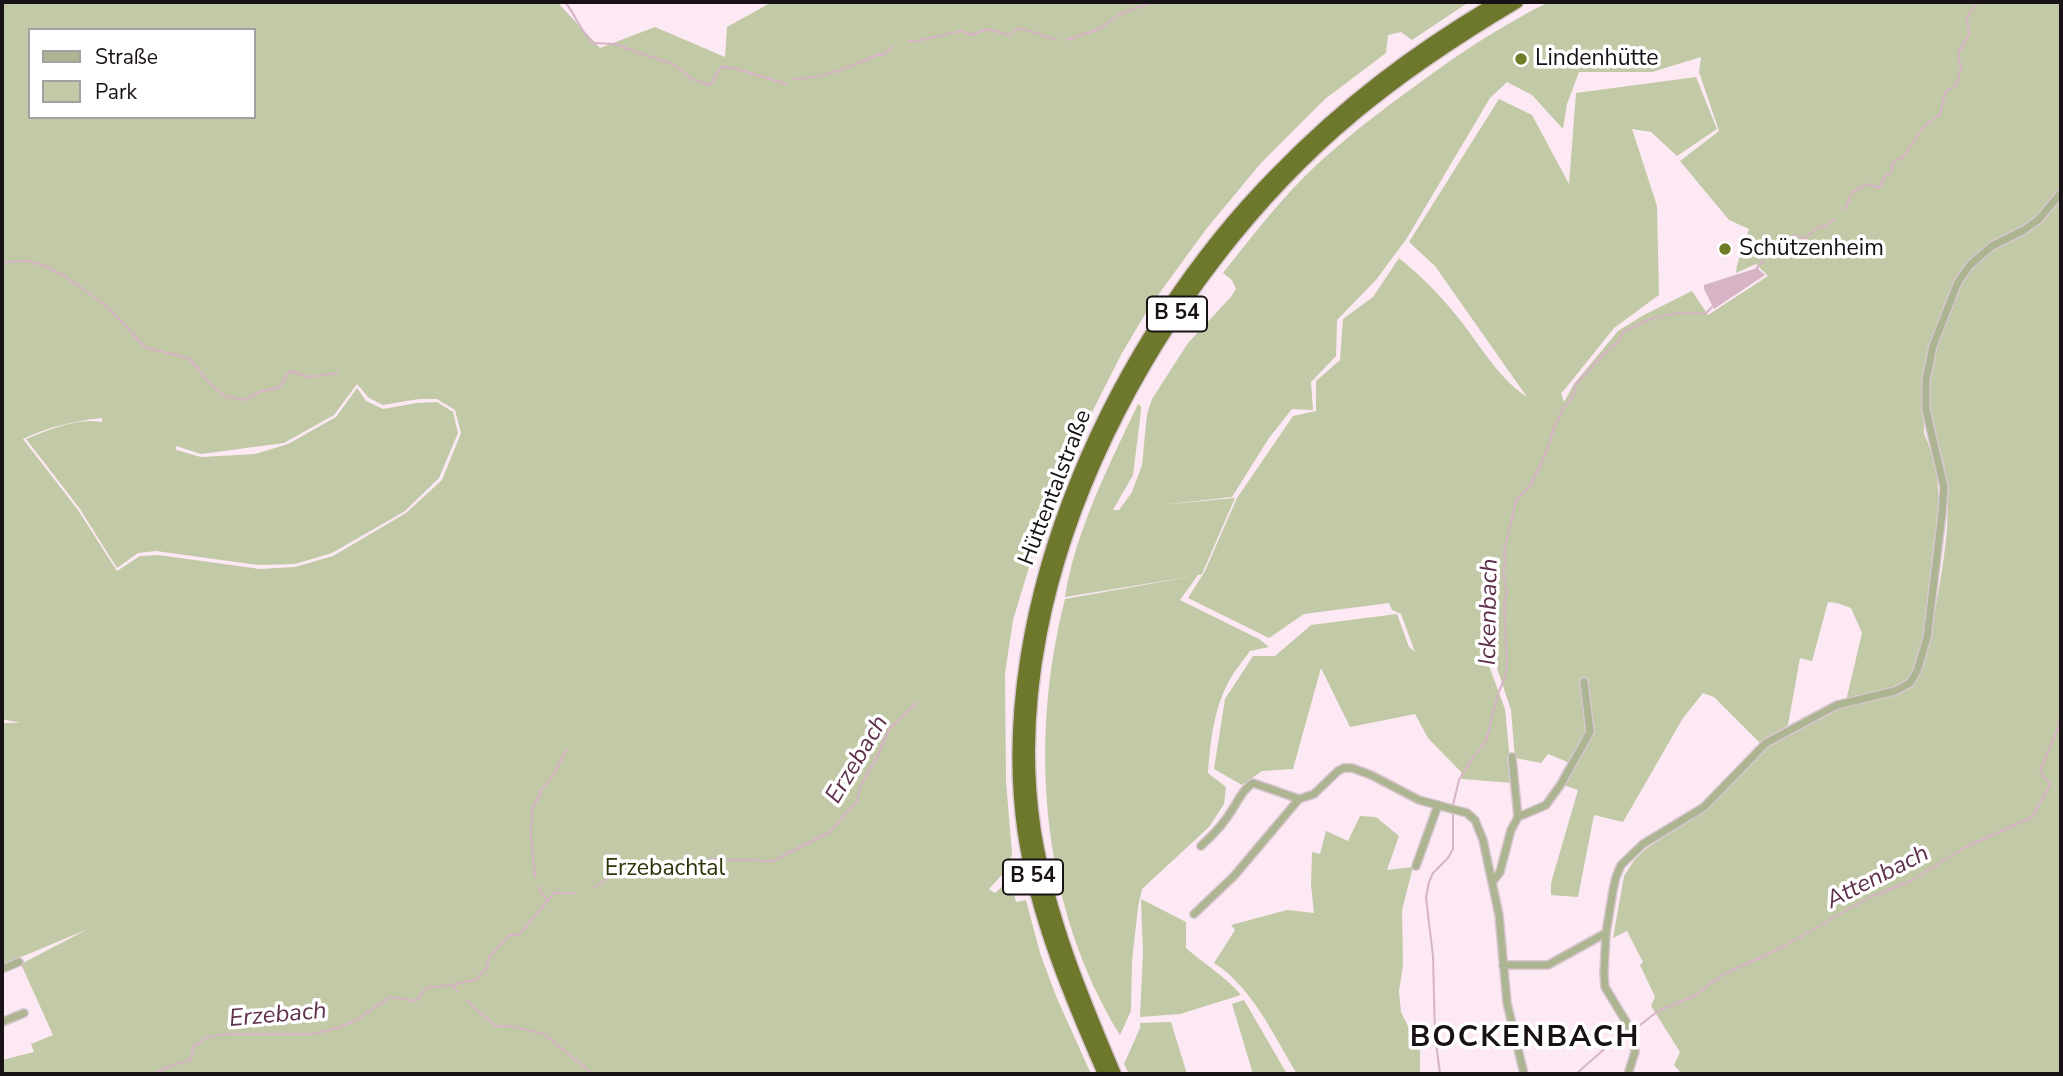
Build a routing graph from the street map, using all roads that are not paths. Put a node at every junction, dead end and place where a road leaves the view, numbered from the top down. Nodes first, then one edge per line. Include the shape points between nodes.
1 (1497, 2) edge
2 (1517, 2) edge
3 (1446, 38) junction
4 (2061, 193) edge
5 (1584, 682) dead end
6 (1511, 757) dead end
7 (1299, 799) junction
8 (1438, 805) junction
9 (1518, 817) junction
10 (1201, 846) dead end
11 (1416, 866) dead end
12 (1493, 881) junction
13 (1194, 914) dead end
14 (1606, 933) junction
15 (19, 962) dead end
16 (1503, 965) junction
17 (2, 969) edge
18 (24, 1013) dead end
19 (2, 1022) edge
20 (1104, 1074) edge
21 (1115, 1074) edge
22 (1524, 1074) edge
23 (1628, 1074) edge

1 - 3 highway, B 54
2 - 3 highway, B 54
3 - 20 highway, Hüttentalstraße / B 54 via 1399,65 1345,108 1276,173 1201,260 1115,397 1052,548 1024,669 1018,739 1024,833 1053,952
3 - 21 highway, Hüttentalstraße / B 54 via 1283,181 1209,267 1161,336 1125,402 1062,551 1035,670 1029,739 1035,831 1064,948
4 - 14 street via 2038,219 1970,265 1958,282 1933,346 1926,410 1944,486 1927,638 1910,683 1838,705 1766,743 1704,807 1643,844 1622,864 1616,877
5 - 9 street via 1590,732 1546,805
6 - 9 street
7 - 8 street via 1314,794 1338,771 1352,768
7 - 10 street via 1253,783
7 - 13 street via 1234,876
8 - 11 street
8 - 12 street via 1475,820
9 - 12 street
12 - 16 street
14 - 16 street via 1548,965
14 - 23 street via 1605,987 1628,1024 1634,1045
15 - 17 street
16 - 22 street
18 - 19 street

